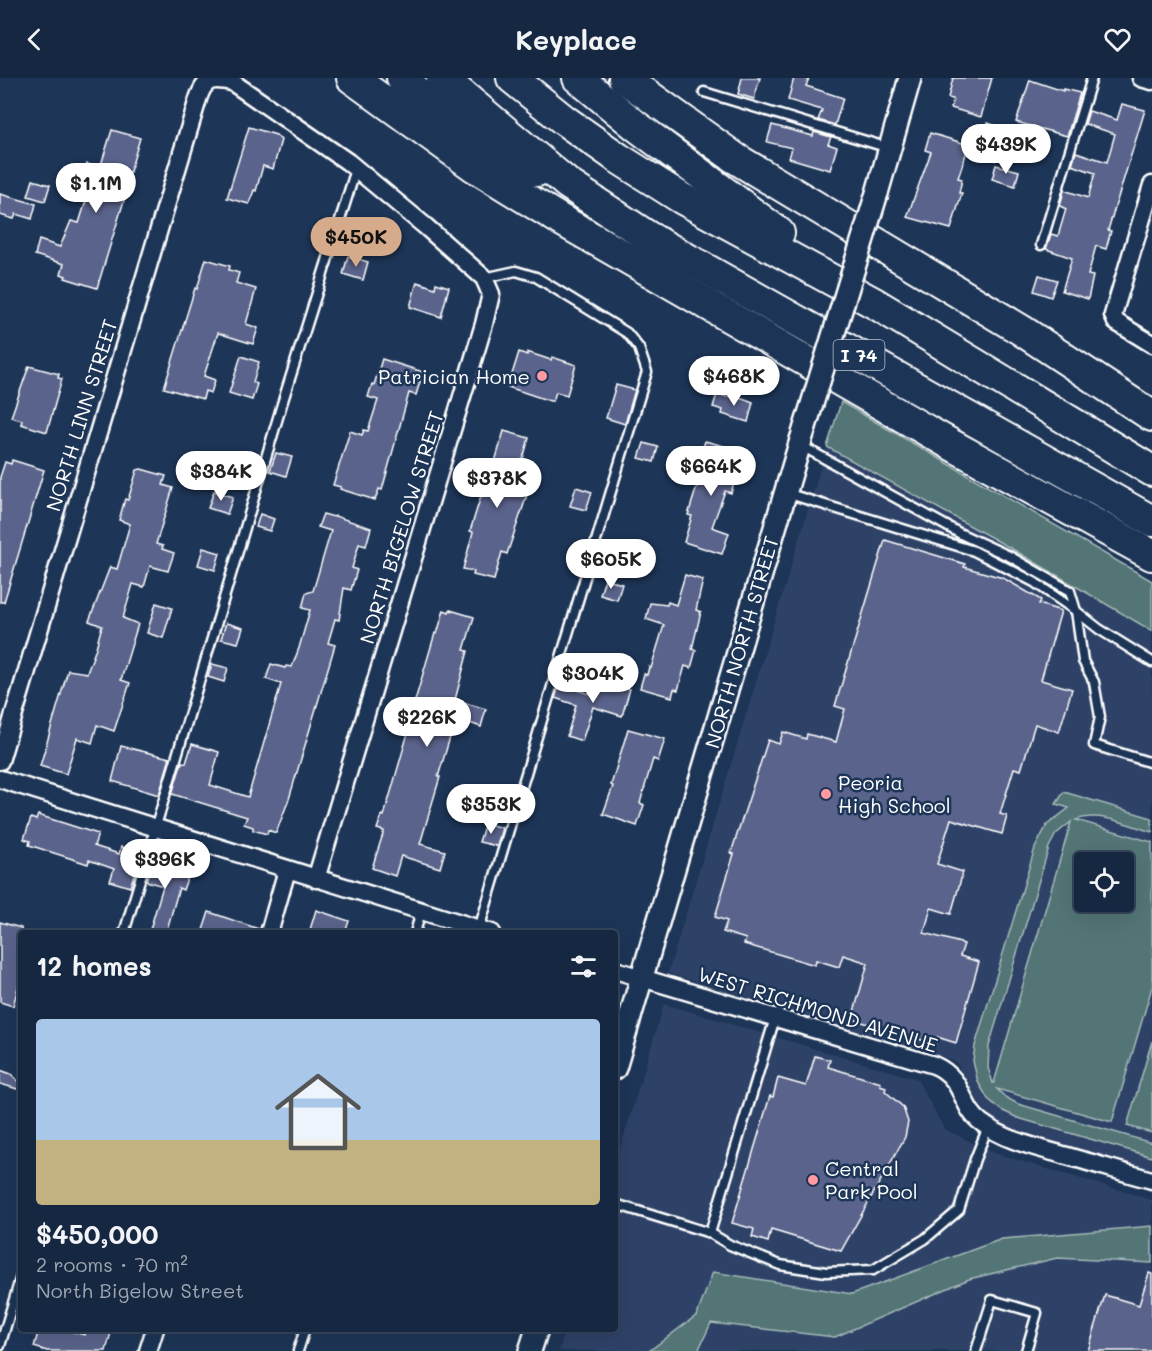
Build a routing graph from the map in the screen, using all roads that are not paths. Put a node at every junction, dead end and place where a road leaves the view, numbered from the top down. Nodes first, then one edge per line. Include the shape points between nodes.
1 (352, 78) edge
2 (402, 78) edge
3 (442, 78) edge
4 (512, 78) edge
5 (578, 78) edge
6 (624, 78) edge
7 (910, 78) edge
8 (1092, 78) edge
9 (1142, 78) edge
10 (1152, 81) edge
11 (704, 92) dead end
12 (890, 148) junction
13 (356, 169) junction
14 (568, 184) junction
15 (1152, 185) edge
16 (1041, 245) dead end
17 (484, 278) junction
18 (876, 304) junction
19 (1152, 344) edge
20 (1152, 416) edge
21 (800, 442) junction
22 (1152, 471) edge
23 (785, 493) junction
24 (1152, 521) edge
25 (1152, 555) edge
26 (1076, 611) junction
27 (1152, 662) edge
28 (0, 761) edge
29 (1152, 764) edge
30 (0, 779) edge
31 (155, 826) junction
32 (287, 870) junction
33 (316, 879) junction
34 (421, 911) junction
35 (125, 930) edge
36 (270, 930) edge
37 (416, 930) edge
38 (482, 930) edge
39 (485, 930) edge
40 (618, 971) edge
41 (642, 978) junction
42 (775, 1018) junction
43 (618, 1058) edge
44 (988, 1127) junction
45 (1152, 1180) edge
46 (618, 1205) edge
47 (710, 1233) junction
48 (18, 1286) edge
49 (153, 1332) edge
50 (304, 1332) edge
51 (536, 1332) edge
52 (0, 1346) edge
53 (148, 1351) edge
54 (298, 1351) edge
55 (530, 1351) edge
56 (976, 1351) edge
57 (1026, 1351) edge

1 - 25 highway via 455,154 551,214 952,445
2 - 14 highway via 445,116 498,154
3 - 14 highway, I 74
4 - 18 highway, I 74 via 564,120 681,198
5 - 18 highway via 620,114
6 - 20 highway via 735,159 1021,330
7 - 12 street, NORTH NORTH STREET
8 - 16 lane
9 - 10 street
11 - 12 lane
12 - 21 street, NORTH NORTH STREET, bridge
13 - 17 street
13 - 28 street, NORTH LINN STREET via 240,86 218,78 206,82
13 - 31 lane
14 - 24 highway, I 74 via 647,236
15 - 19 street via 1113,313 1114,320
17 - 33 street, NORTH BIGELOW STREET via 490,294 484,324
17 - 39 lane via 516,271 536,277 627,333 639,348 647,372
18 - 22 highway, I 74
21 - 23 street, NORTH NORTH STREET
21 - 26 lane via 1070,591
23 - 26 lane via 974,551 1034,582
23 - 41 street, NORTH NORTH STREET
26 - 27 lane
26 - 29 lane via 1083,662 1094,682 1100,717 1094,745
30 - 31 street
31 - 32 street
31 - 35 lane
32 - 33 street
32 - 36 street
33 - 34 street
34 - 37 lane
34 - 38 street
40 - 41 street, WEST RICHMOND AVENUE
41 - 42 street, WEST RICHMOND AVENUE
41 - 43 street, NORTH NORTH STREET
42 - 44 street, WEST RICHMOND AVENUE via 942,1069 958,1084 971,1112
42 - 47 lane
44 - 45 street, WEST RICHMOND AVENUE via 1024,1144
44 - 47 lane via 959,1210 925,1239 873,1270 826,1272 780,1265
46 - 47 lane
48 - 52 lane
49 - 53 street
50 - 54 lane
51 - 55 street
56 - 57 lane via 992,1300 1037,1313

